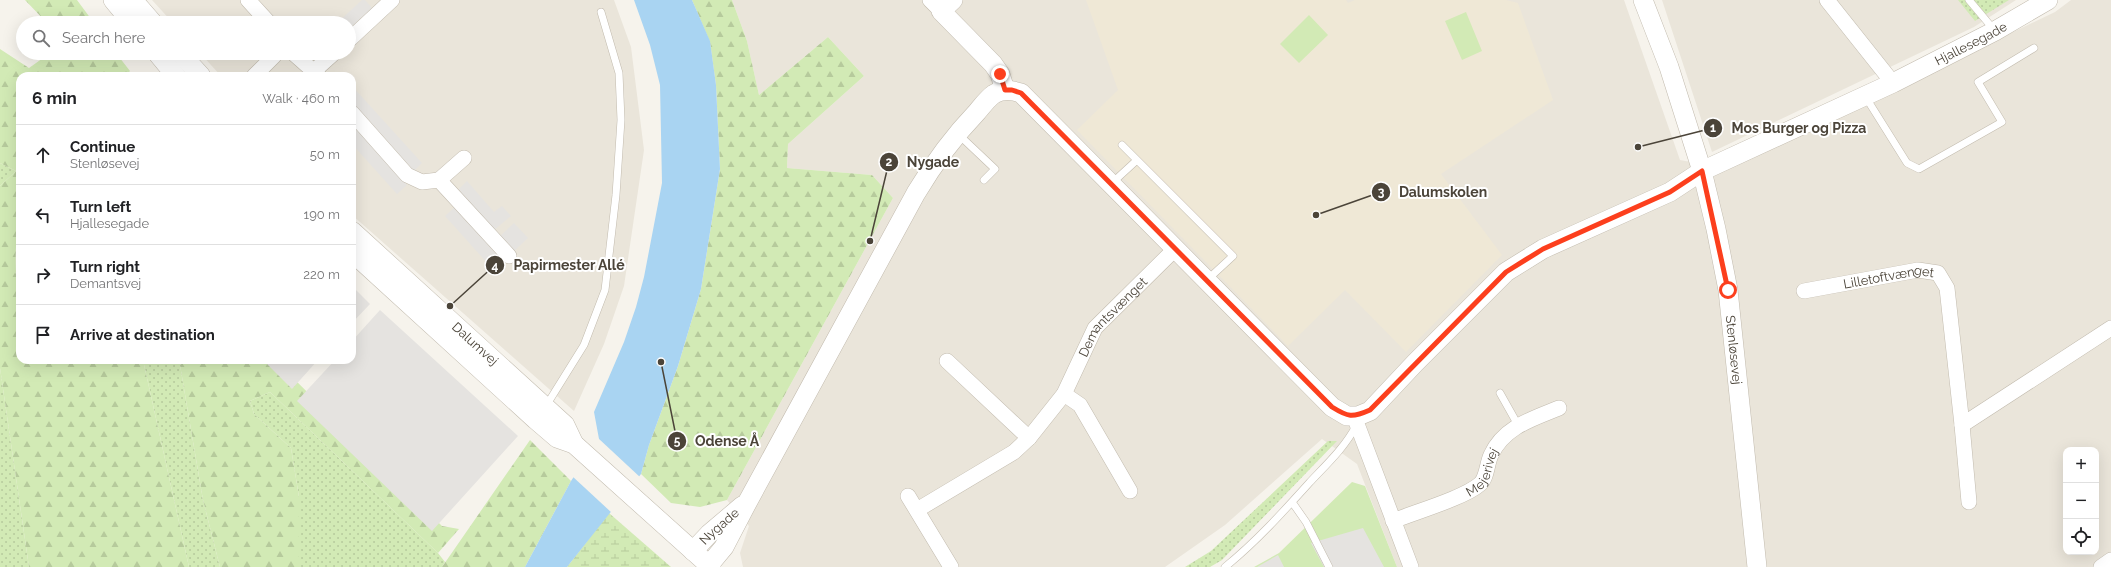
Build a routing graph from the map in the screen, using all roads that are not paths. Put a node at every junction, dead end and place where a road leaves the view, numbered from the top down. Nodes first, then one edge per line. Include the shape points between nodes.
1 (113, 0) edge
2 (133, 0) edge
3 (248, 0) edge
4 (392, 0) edge
5 (1643, 0) edge
6 (1827, 0) edge
7 (1969, 0) edge
8 (2048, 0) edge
9 (941, 4) edge
10 (601, 12) dead end
11 (126, 16) edge
12 (147, 16) edge
13 (263, 16) edge
14 (1995, 31) junction
15 (356, 33) edge
16 (2034, 48) dead end
17 (163, 60) edge
18 (186, 60) edge
19 (270, 60) edge
20 (301, 60) edge
21 (328, 60) edge
22 (173, 72) edge
23 (197, 72) edge
24 (258, 72) edge
25 (315, 72) edge
26 (319, 72) edge
27 (1893, 83) junction
28 (1005, 90) junction
29 (1865, 96) junction
30 (356, 118) edge
31 (957, 132) junction
32 (1122, 145) dead end
33 (464, 158) dead end
34 (1137, 160) junction
35 (1702, 171) junction
36 (439, 180) junction
37 (984, 180) dead end
38 (1111, 184) junction
39 (356, 235) edge
40 (1175, 249) junction
41 (356, 255) edge
42 (509, 256) dead end
43 (1207, 281) junction
44 (1804, 291) dead end
45 (2111, 328) edge
46 (947, 361) dead end
47 (1500, 393) dead end
48 (1064, 394) junction
49 (1559, 408) dead end
50 (541, 414) junction
51 (1358, 420) junction
52 (1518, 424) junction
53 (1962, 425) junction
54 (1029, 438) junction
55 (1130, 491) dead end
56 (908, 496) dead end
57 (1292, 502) junction
58 (1969, 502) dead end
59 (747, 503) junction
60 (917, 510) junction
61 (1394, 521) junction
62 (693, 551) junction
63 (2111, 560) edge
64 (710, 566) edge
65 (951, 567) edge
66 (1225, 567) edge
67 (1329, 567) edge
68 (1412, 567) edge
69 (1757, 567) edge
70 (2101, 567) edge

1 - 11 street
2 - 12 street
3 - 13 street
4 - 15 street
5 - 35 street, Stenløsevej via 1669,67
6 - 27 street
7 - 14 lane
8 - 14 street, Hjallesegade
9 - 28 street via 993,64 1000,74
10 - 50 lane via 619,73 621,120 616,195 605,290 584,345
14 - 27 street, Hjallesegade
16 - 29 lane via 1978,82 2002,122 1919,169 1907,163
17 - 22 street
18 - 23 street
19 - 24 street
20 - 25 street
21 - 26 street
27 - 29 street, Hjallesegade
28 - 31 street, Nygade via 994,94
28 - 38 street via 1021,93
29 - 35 street, Hjallesegade
30 - 36 street via 407,175 422,182
31 - 37 lane via 995,169
31 - 59 street, Nygade via 936,159 916,193
32 - 34 lane
33 - 36 street
34 - 38 lane
34 - 43 lane via 1233,256
35 - 51 street, Hjallesegade via 1670,192 1543,249 1506,272
35 - 69 street, Stenløsevej via 1728,290
36 - 42 street
38 - 40 street
39 - 50 street, Dalumvej
40 - 43 street
40 - 48 street, Demantsvænget via 1095,328
41 - 50 street, Dalumvej
43 - 51 street via 1332,407
44 - 53 street, Lilletoftvænget via 1918,270 1938,273 1947,288
45 - 53 street
46 - 54 street
47 - 52 lane
48 - 54 street, Demantsvænget
48 - 55 street via 1080,404
49 - 52 street, Mejerivej
50 - 62 street, Dalumvej via 565,425 574,444
51 - 57 lane via 1349,440
51 - 61 street
52 - 61 street, Mejerivej via 1500,440 1482,482 1470,491
53 - 58 street, Lilletoftvænget
54 - 60 street, Demantsvænget via 1014,452
56 - 60 street
57 - 66 lane via 1246,550
57 - 67 lane via 1306,522
59 - 62 street, Nygade via 712,531
59 - 64 street, Nygade via 724,547
60 - 65 street
61 - 68 street
62 - 64 street, Dalumvej
63 - 70 street

